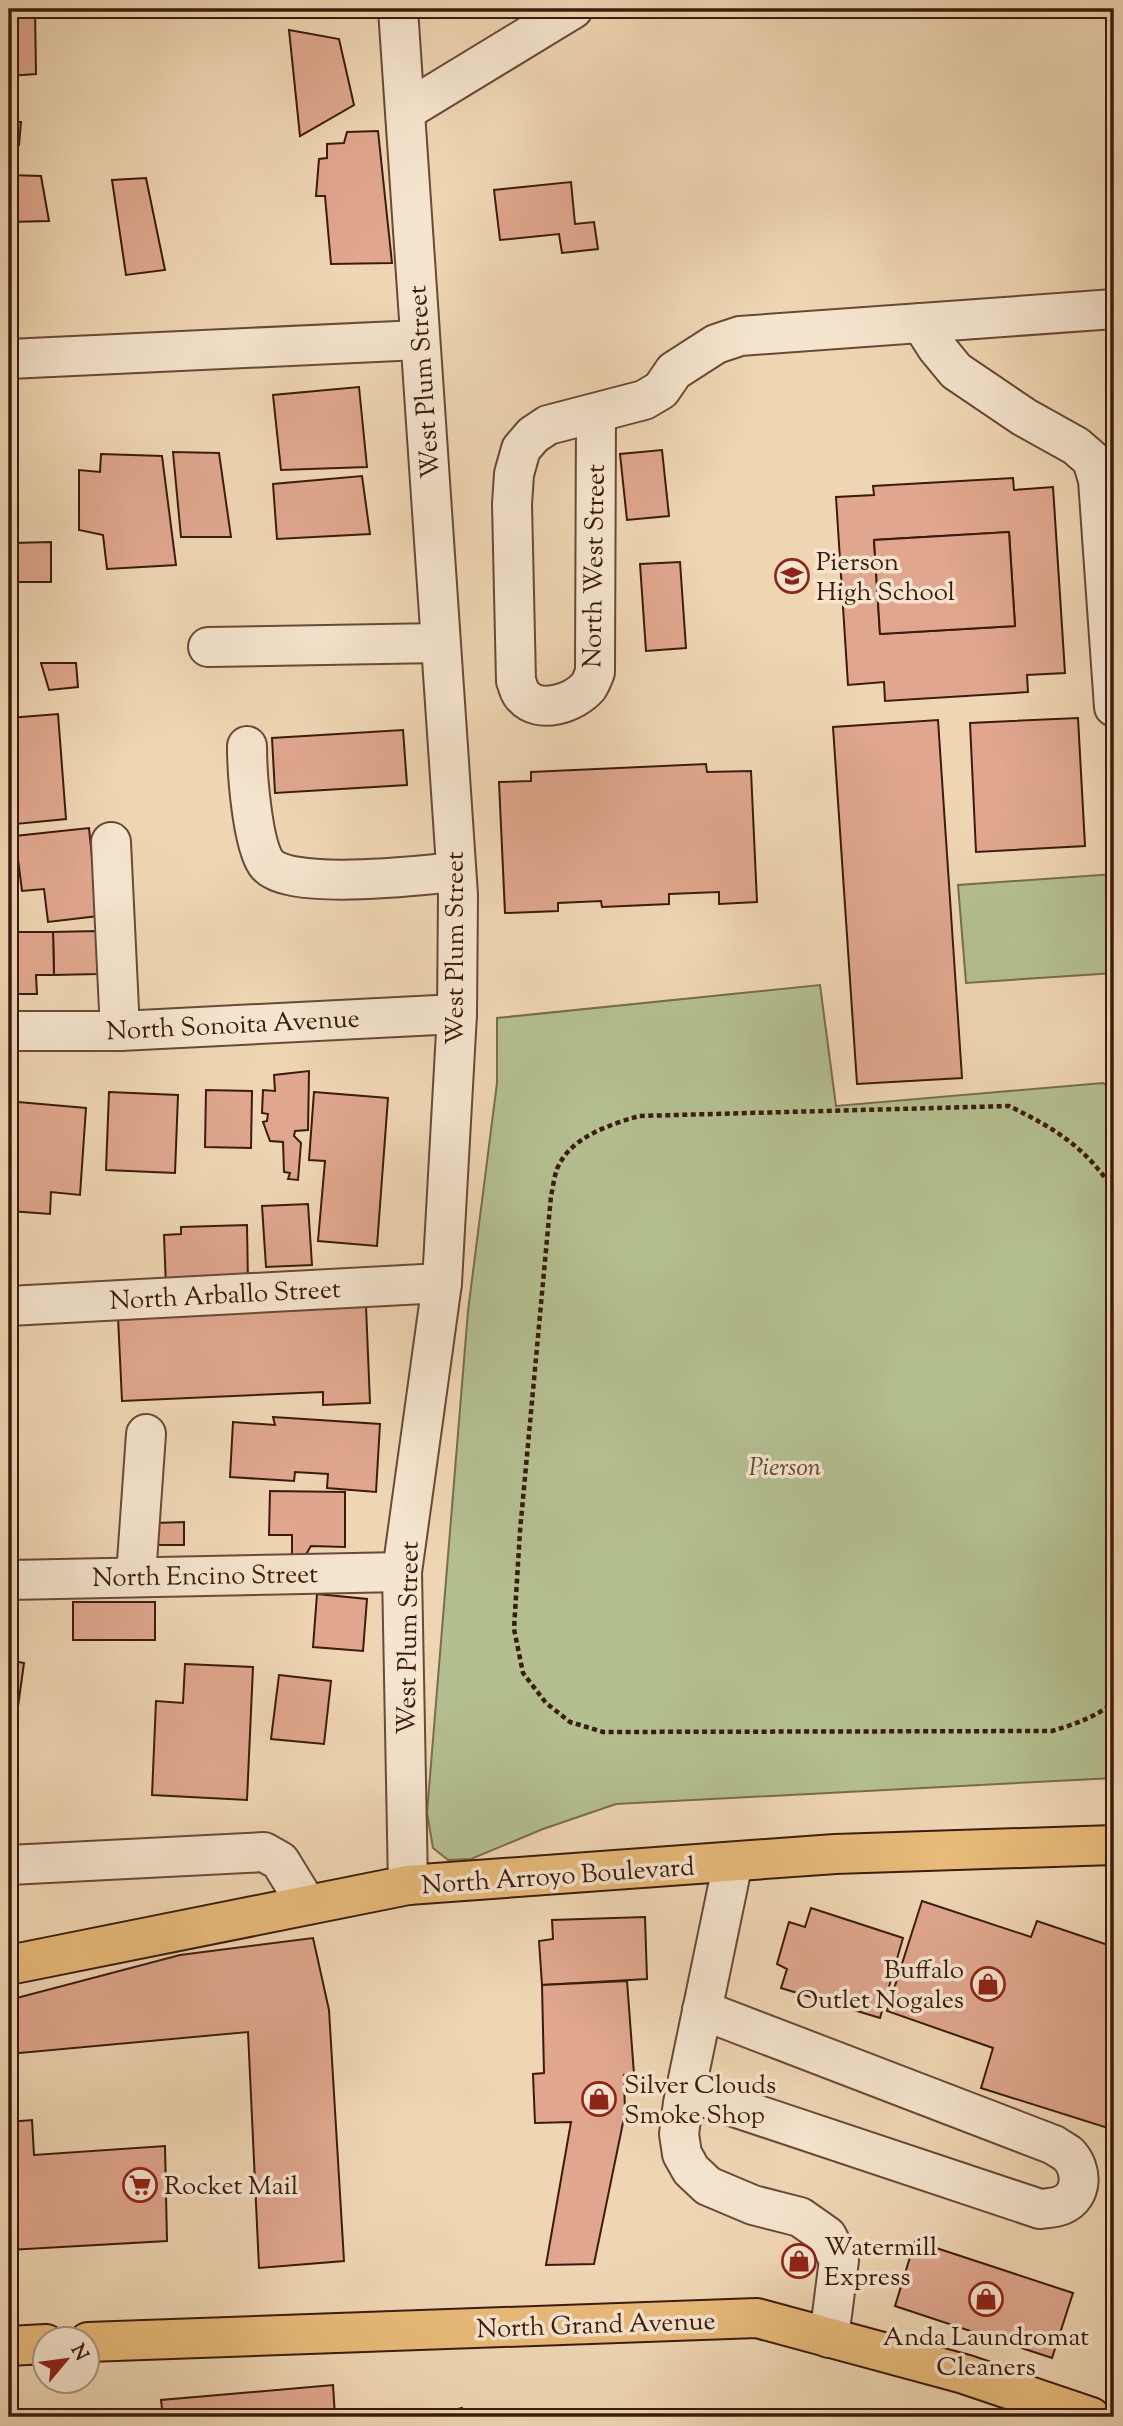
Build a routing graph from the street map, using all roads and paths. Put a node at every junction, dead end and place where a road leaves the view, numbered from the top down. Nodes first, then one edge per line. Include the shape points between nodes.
1 (398, 9) edge
2 (573, 9) edge
3 (407, 110) junction
4 (1114, 309) edge
5 (921, 323) junction
6 (419, 340) junction
7 (9, 359) edge
8 (596, 414) junction
9 (440, 643) junction
10 (208, 647) dead end
11 (1114, 708) edge
12 (247, 746) dead end
13 (111, 842) dead end
14 (456, 872) junction
15 (457, 1013) junction
16 (9, 1031) edge
17 (120, 1031) junction
18 (1114, 1191) edge
19 (442, 1283) junction
20 (9, 1306) edge
21 (146, 1434) dead end
22 (402, 1572) junction
23 (136, 1576) junction
24 (9, 1580) edge
25 (1114, 1702) edge
26 (1114, 1845) edge
27 (733, 1862) junction
28 (9, 1865) edge
29 (408, 1885) junction
30 (307, 1905) junction
31 (9, 1965) edge
32 (702, 2010) junction
33 (685, 2091) junction
34 (829, 2338) junction
35 (102, 2341) edge
36 (32, 2345) edge
37 (9, 2346) edge
38 (1091, 2417) edge

1 - 3 street, West Plum Street
2 - 3 street
3 - 6 street, West Plum Street
4 - 5 street, North West Street
5 - 8 street, North West Street via 740,336 716,344 674,371 662,390 644,400
5 - 11 street via 956,371 1092,460 1098,480
6 - 7 street
6 - 9 street, West Plum Street
8 - 8 street, North West Street via 595,672 579,695 546,706 535,704 522,696 516,681 514,474 521,449 533,435 548,425
9 - 10 street
9 - 14 street, West Plum Street
12 - 14 street via 256,834 266,863 278,874 334,881
13 - 17 street
14 - 15 street, West Plum Street
15 - 17 street, North Sonoita Avenue
15 - 19 street, West Plum Street
16 - 17 street, North Sonoita Avenue
18 - 25 path via 1071,1141 1009,1106 639,1116 601,1127 573,1148 558,1167 551,1196 514,1629 523,1673 546,1703 570,1722 603,1732 1052,1731 1079,1723
19 - 20 street, North Arballo Street
19 - 22 street, West Plum Street
21 - 23 street
22 - 23 street, North Encino Street
22 - 29 street, West Plum Street
23 - 24 street, North Encino Street
26 - 27 main road, North Arroyo Boulevard
27 - 29 main road, North Arroyo Boulevard
27 - 32 street
28 - 30 street via 264,1852 280,1861
29 - 30 main road, North Arroyo Boulevard
30 - 31 main road, North Arroyo Boulevard
32 - 33 street
32 - 33 street via 1054,2145 1076,2166 1078,2188 1060,2206 1040,2209
33 - 34 street via 679,2134 691,2170 708,2186 753,2206 800,2217 827,2236 839,2260
34 - 35 main road, North Grand Avenue via 757,2318
34 - 38 main road, North Grand Avenue via 964,2374
36 - 37 main road

